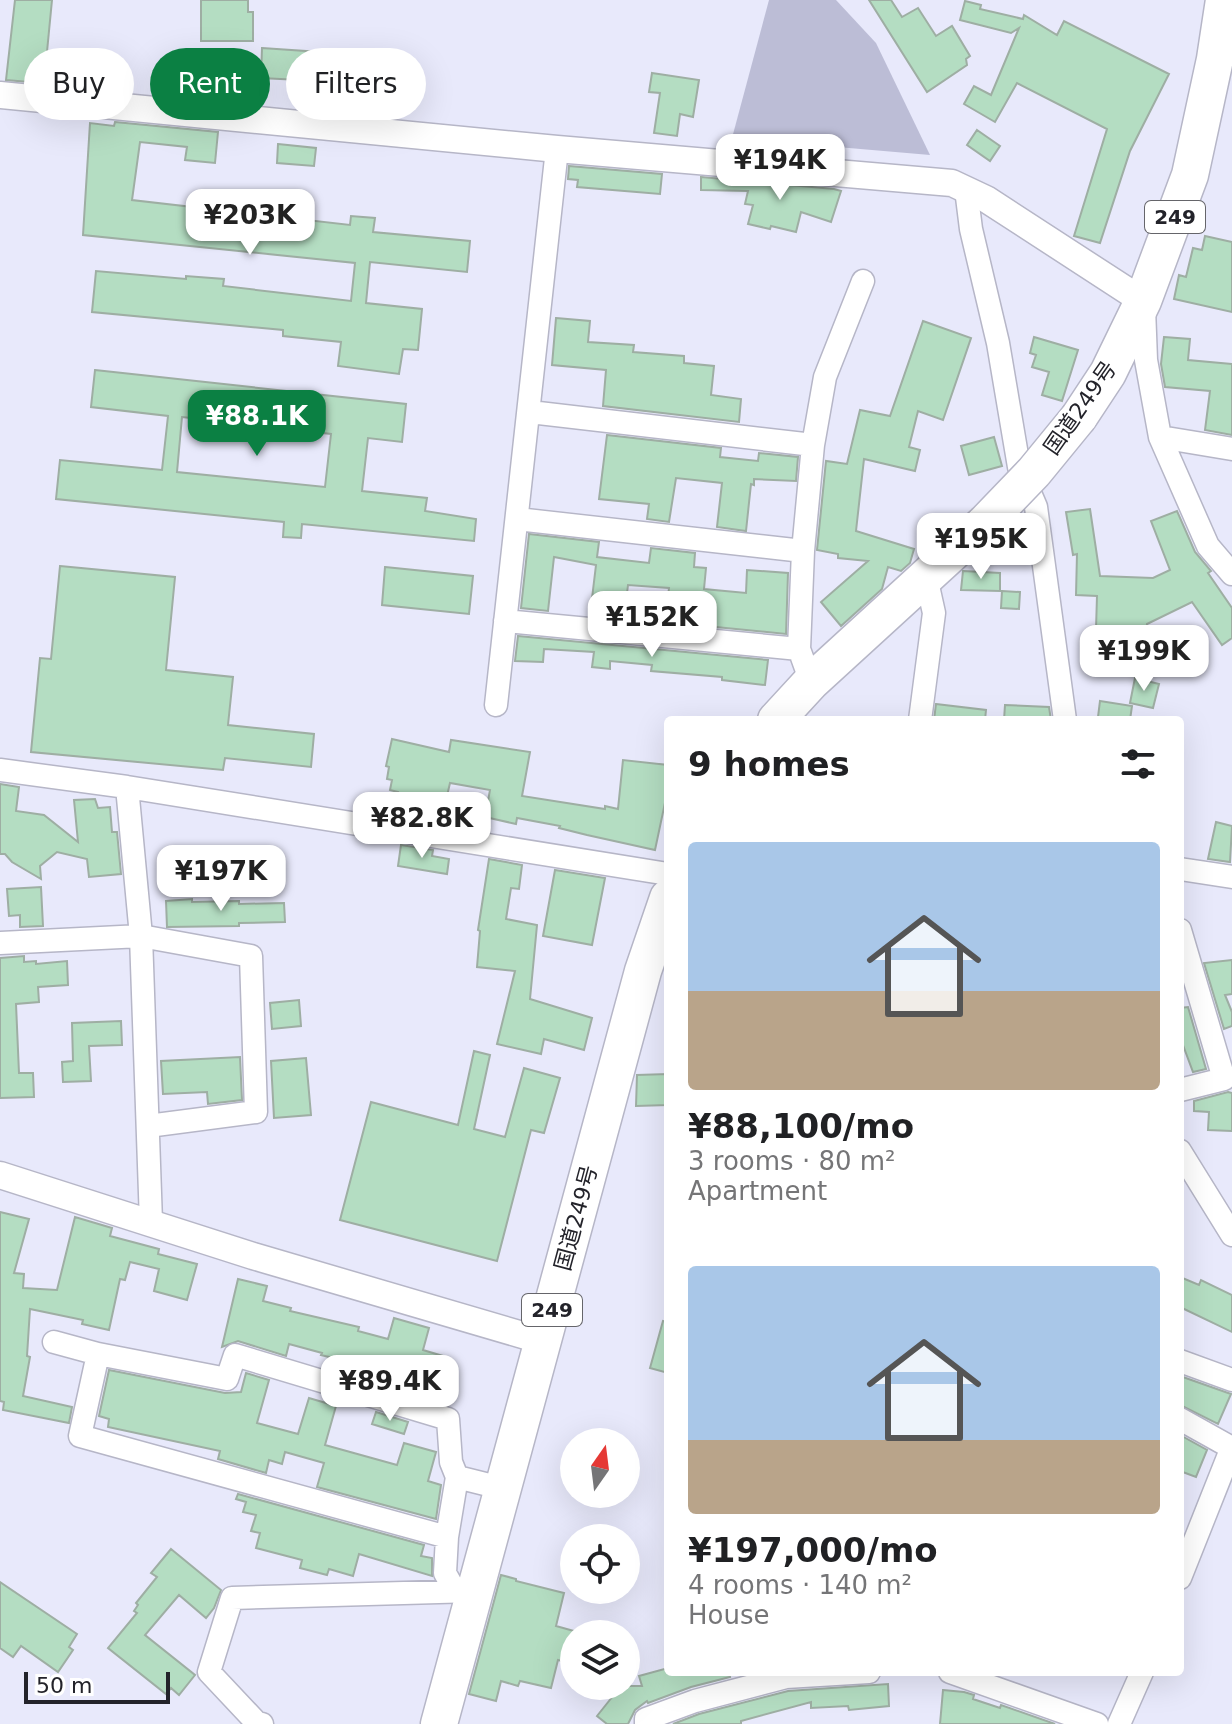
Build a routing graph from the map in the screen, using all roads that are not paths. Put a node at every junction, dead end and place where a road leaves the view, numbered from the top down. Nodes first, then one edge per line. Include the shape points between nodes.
1 (1224, 0) edge
2 (1224, 61) edge
3 (0, 95) edge
4 (557, 149) junction
5 (966, 189) junction
6 (863, 281) dead end
7 (1143, 301) junction
8 (530, 412) junction
9 (1160, 437) junction
10 (813, 445) junction
11 (1232, 449) edge
12 (517, 519) junction
13 (803, 551) junction
14 (1232, 574) edge
15 (926, 577) junction
16 (505, 621) junction
17 (805, 665) junction
18 (496, 705) dead end
19 (778, 716) edge
20 (921, 716) edge
21 (1064, 716) edge
22 (0, 770) edge
23 (127, 787) junction
24 (1184, 870) edge
25 (664, 873) edge
26 (1232, 877) edge
27 (664, 910) edge
28 (141, 936) junction
29 (0, 943) edge
30 (1184, 944) edge
31 (1184, 1089) edge
32 (148, 1126) junction
33 (1184, 1157) edge
34 (0, 1175) edge
35 (151, 1222) junction
36 (1232, 1235) edge
37 (543, 1341) junction
38 (54, 1342) dead end
39 (98, 1354) junction
40 (1184, 1362) edge
41 (1232, 1380) edge
42 (1184, 1421) edge
43 (1232, 1447) edge
44 (457, 1477) junction
45 (501, 1488) junction
46 (447, 1537) junction
47 (1184, 1568) edge
48 (465, 1591) junction
49 (803, 1676) edge
50 (961, 1676) edge
51 (1140, 1676) edge
52 (262, 1724) edge
53 (439, 1724) edge
54 (646, 1724) edge
55 (1097, 1724) edge
56 (1119, 1724) edge

1 - 2 highway, 国道249号 / 249
2 - 7 highway, 国道249号 / 249 via 1190,175
3 - 4 street
4 - 5 street via 952,183
4 - 8 street
5 - 7 street
5 - 21 street via 1019,467 1036,507
6 - 10 street via 825,377
7 - 9 street via 1146,360
7 - 15 highway, 国道249号 / 249, bridge via 1108,373 1079,417 1034,472
8 - 10 street
8 - 12 street
9 - 11 street
9 - 14 street via 1208,546
10 - 13 street
12 - 13 street
12 - 16 street
13 - 17 street
15 - 17 highway, 国道249号 / 249
15 - 20 street via 934,613
16 - 17 street
16 - 18 street
17 - 19 highway, 国道249号 / 249
22 - 23 street
23 - 25 street
23 - 28 street
24 - 26 street
27 - 37 highway, 国道249号 / 249
28 - 29 street
28 - 32 street
28 - 32 street via 251,956 256,1112
30 - 31 street via 1224,1079
32 - 35 street
33 - 36 street
34 - 35 street
35 - 37 street
37 - 45 highway, 国道249号 / 249
38 - 39 street
39 - 44 street via 227,1379 235,1355 448,1419
39 - 46 street via 80,1436
40 - 41 street
42 - 43 street
43 - 47 street
44 - 45 street
44 - 46 street
45 - 48 highway, 国道249号 / 249
46 - 48 street via 445,1573
48 - 52 street via 232,1598 209,1672
48 - 53 highway, 国道249号 / 249
49 - 54 street via 695,1701 646,1719
50 - 55 street
51 - 56 street

